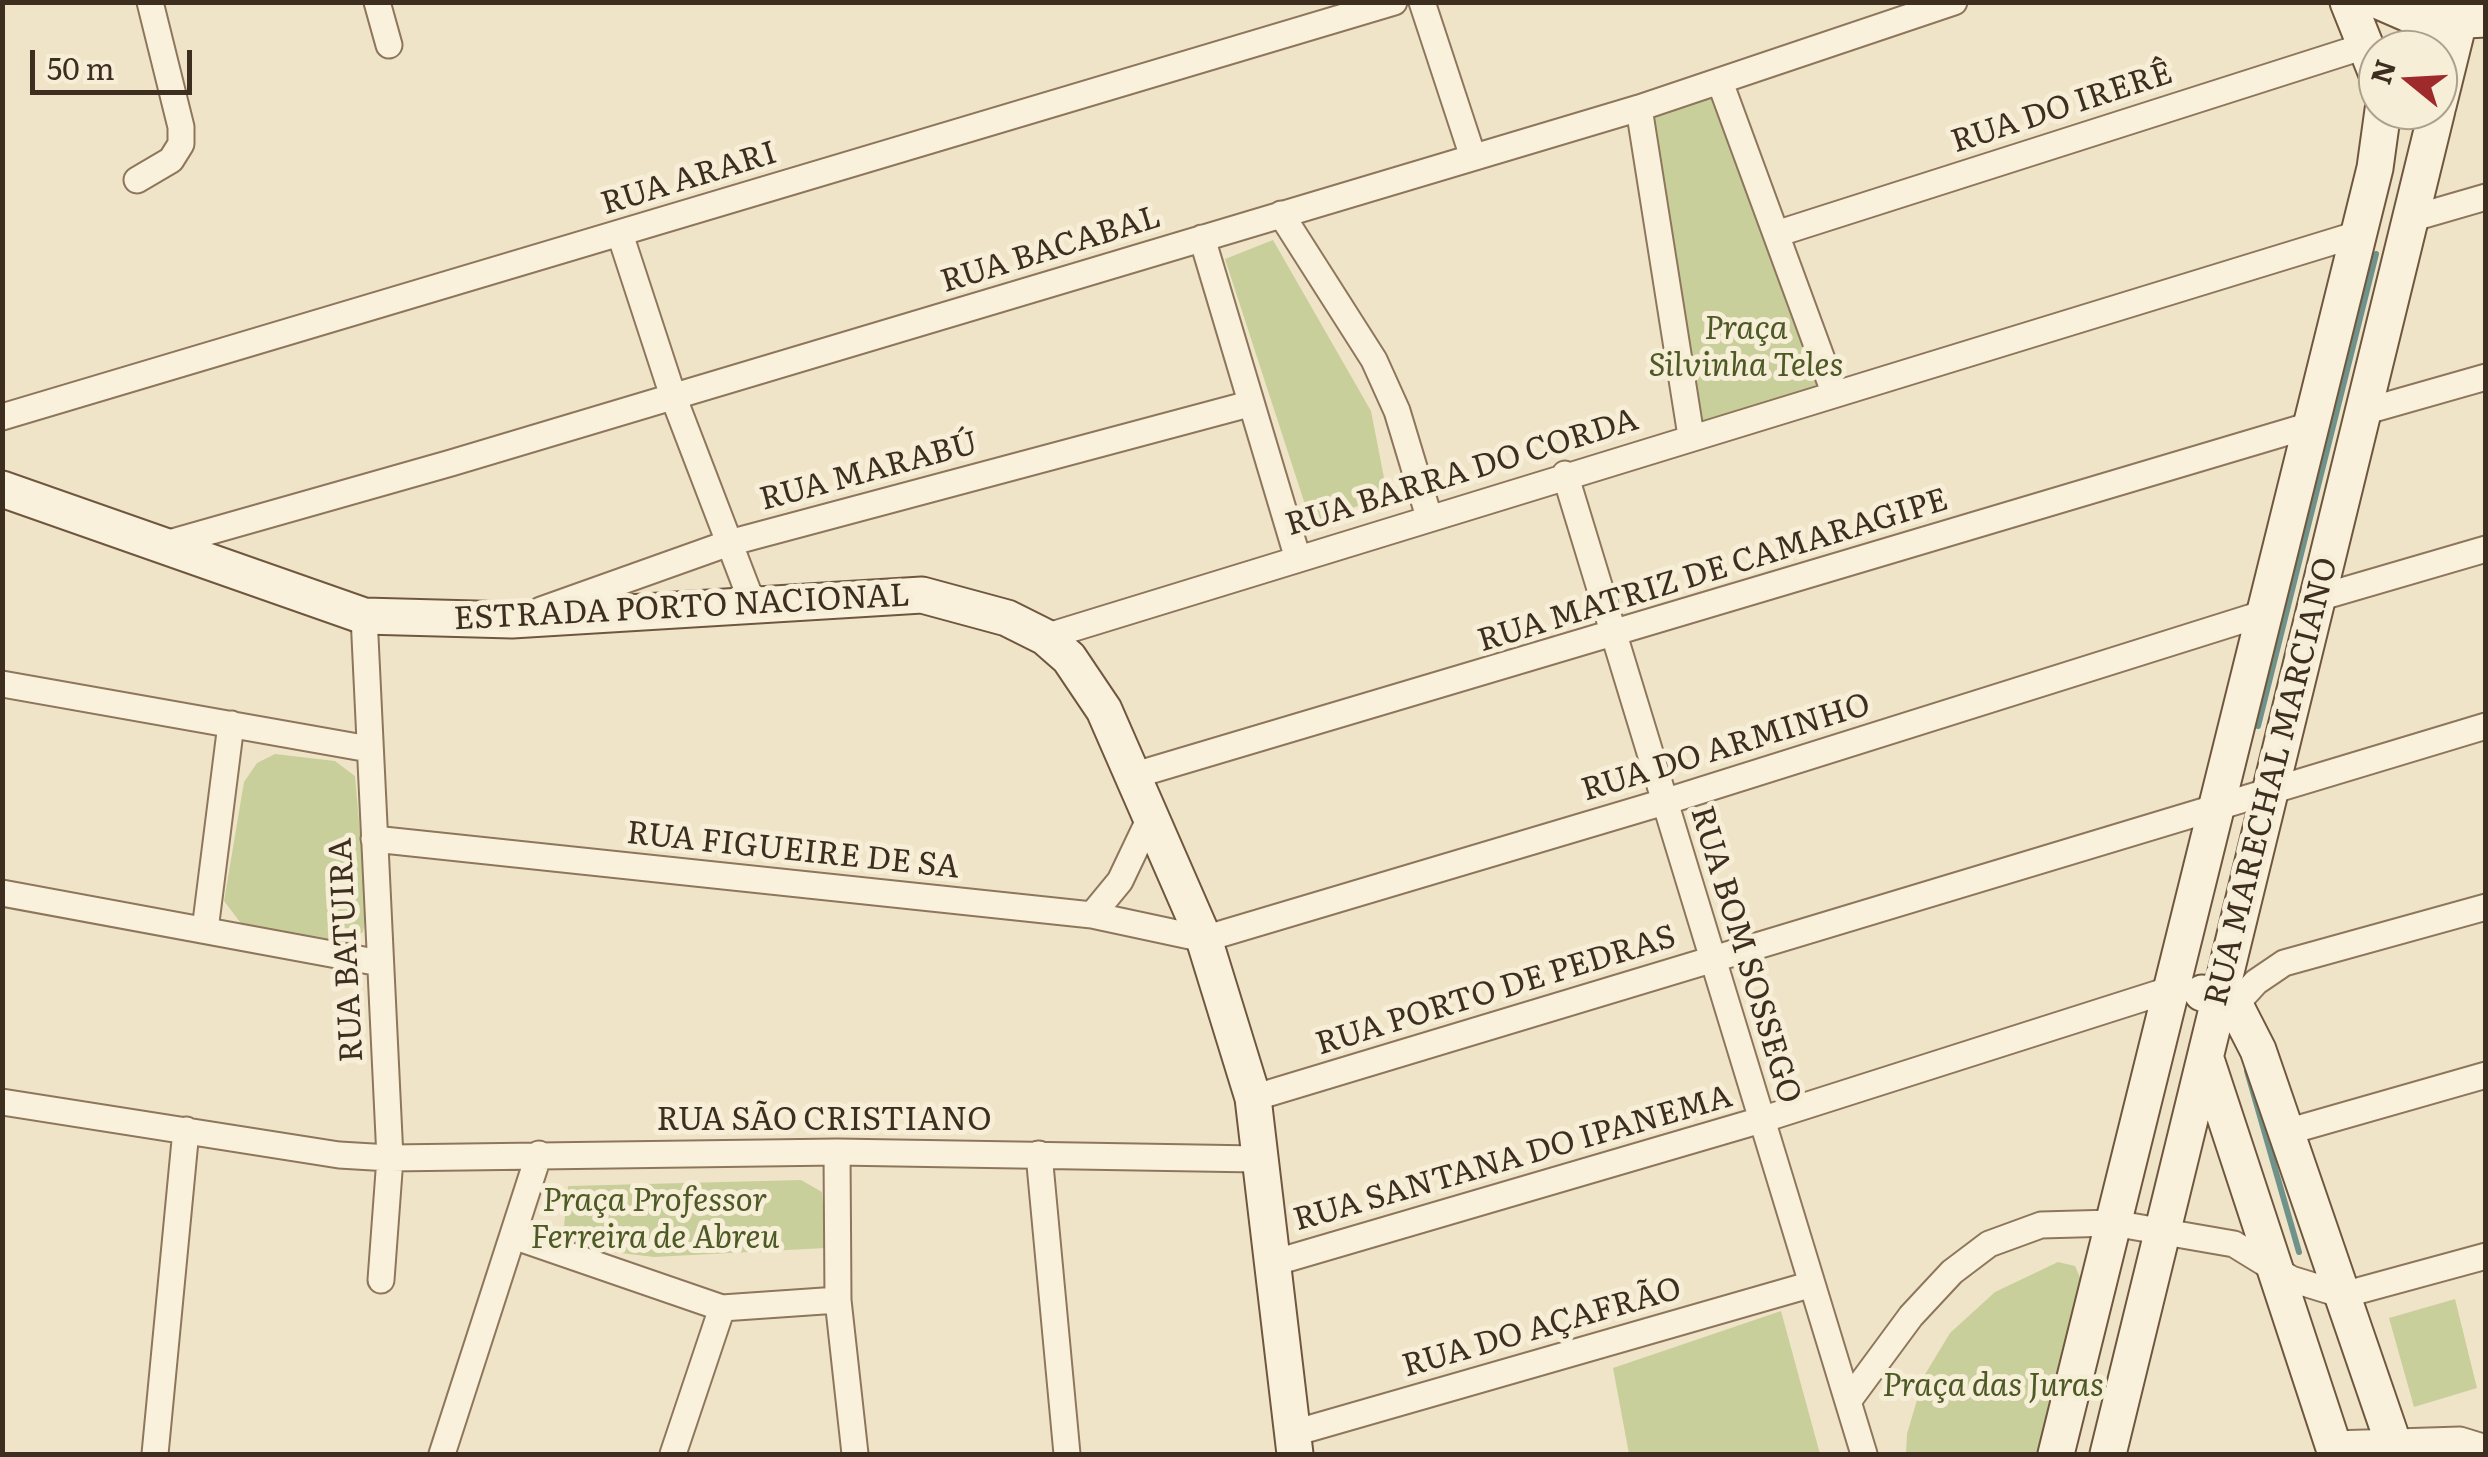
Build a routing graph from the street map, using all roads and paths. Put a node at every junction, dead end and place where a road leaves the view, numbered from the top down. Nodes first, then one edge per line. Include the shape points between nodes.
1 (150, 2) edge
2 (376, 2) edge
3 (1394, 2) edge
4 (1422, 2) edge
5 (1954, 2) edge
6 (2348, 2) edge
7 (2382, 2) edge
8 (2469, 15) edge
9 (2360, 30) edge
10 (388, 45) dead end
11 (2458, 48) edge
12 (2358, 65) edge
13 (1720, 82) junction
14 (1639, 108) junction
15 (2379, 130) edge
16 (2432, 130) edge
17 (1473, 157) junction
18 (137, 180) dead end
19 (2486, 197) edge
20 (1281, 214) junction
21 (2410, 220) junction
22 (620, 234) junction
23 (1776, 234) junction
24 (2358, 234) junction
25 (1202, 238) junction
26 (2486, 377) edge
27 (1834, 392) junction
28 (673, 396) junction
29 (1249, 404) junction
30 (2363, 412) junction
31 (2, 416) edge
32 (2311, 425) junction
33 (1691, 436) junction
34 (1565, 474) junction
35 (2, 488) edge
36 (1429, 517) junction
37 (729, 543) junction
38 (162, 545) junction
39 (2486, 549) edge
40 (1298, 559) junction
41 (2318, 598) junction
42 (752, 602) junction
43 (2264, 613) junction
44 (364, 616) junction
45 (512, 620) junction
46 (1045, 636) junction
47 (1615, 636) junction
48 (2, 684) edge
49 (231, 724) junction
50 (2486, 726) edge
51 (370, 749) junction
52 (1132, 776) junction
53 (2271, 788) junction
54 (1664, 802) junction
55 (2217, 805) junction
56 (1149, 820) junction
57 (374, 839) junction
58 (2, 893) edge
59 (2486, 907) edge
60 (1092, 915) junction
61 (205, 930) junction
62 (1204, 938) junction
63 (1714, 959) junction
64 (380, 963) junction
65 (2172, 989) junction
66 (2227, 1000) junction
67 (2158, 1046) junction
68 (2205, 1058) junction
69 (2486, 1075) edge
70 (1253, 1098) junction
71 (2, 1102) edge
72 (1761, 1120) junction
73 (186, 1130) junction
74 (2290, 1131) junction
75 (837, 1152) junction
76 (539, 1154) junction
77 (1039, 1154) junction
78 (390, 1158) junction
79 (1258, 1159) junction
80 (2113, 1224) junction
81 (2163, 1232) junction
82 (516, 1237) junction
83 (2486, 1256) edge
84 (1273, 1264) junction
85 (2273, 1266) junction
86 (382, 1280) dead end
87 (1809, 1285) junction
88 (2342, 1296) junction
89 (838, 1300) junction
90 (722, 1308) junction
91 (1849, 1400) junction
92 (2486, 1432) edge
93 (2460, 1440) junction
94 (1294, 1444) edge
95 (2395, 1447) edge
96 (2486, 1448) edge
97 (2335, 1449) edge
98 (155, 1454) edge
99 (442, 1454) edge
100 (673, 1454) edge
101 (855, 1454) edge
102 (1068, 1454) edge
103 (1864, 1454) edge
104 (2056, 1454) edge
105 (2108, 1454) edge

1 - 18 street via 181,144 172,160
2 - 10 street
3 - 22 street, RUA ARARI
4 - 17 street
5 - 13 street, RUA BACABAL
6 - 9 main road
7 - 8 main road via 2418,21
8 - 11 main road, RUA MARECHAL MARCIANO
12 - 23 street, RUA DO IRERÊ
13 - 14 street, RUA BACABAL
13 - 23 street
14 - 17 street, RUA BACABAL
14 - 33 street
15 - 24 main road, RUA MARECHAL MARCIANO
16 - 21 main road, RUA MARECHAL MARCIANO
17 - 20 street, RUA BACABAL
19 - 21 street
20 - 25 street, RUA BACABAL
20 - 36 street via 1374,360 1398,411
21 - 30 main road, RUA MARECHAL MARCIANO
22 - 28 street
22 - 31 street, RUA ARARI
23 - 27 street
24 - 27 street, RUA BARRA DO CORDA
24 - 32 main road, RUA MARECHAL MARCIANO
25 - 28 street, RUA BACABAL
25 - 29 street
26 - 30 street
27 - 33 street, RUA BARRA DO CORDA
28 - 37 street
28 - 38 street, RUA BACABAL
29 - 37 street, RUA MARABÚ
29 - 40 street
30 - 41 main road, RUA MARECHAL MARCIANO
32 - 43 main road, RUA MARECHAL MARCIANO
32 - 47 street, RUA MATRIZ DE CAMARAGIPE
33 - 34 street, RUA BARRA DO CORDA
34 - 36 street, RUA BARRA DO CORDA
34 - 47 street, RUA BOM SOSSEGO
35 - 38 main road, ESTRADA PORTO NACIONAL
36 - 40 street, RUA BARRA DO CORDA
37 - 42 street
37 - 45 street, RUA MARABÚ
38 - 44 main road, ESTRADA PORTO NACIONAL
39 - 41 street
40 - 46 street, RUA BARRA DO CORDA
41 - 53 main road, RUA MARECHAL MARCIANO
42 - 45 main road, ESTRADA PORTO NACIONAL
42 - 46 main road, ESTRADA PORTO NACIONAL via 922,594
43 - 54 street, RUA DO ARMINHO
43 - 55 main road, RUA MARECHAL MARCIANO
44 - 45 main road, ESTRADA PORTO NACIONAL
44 - 51 street, RUA BATUIRA
46 - 52 main road, ESTRADA PORTO NACIONAL via 1069,658 1104,710
47 - 52 street, RUA MATRIZ DE CAMARAGIPE
47 - 54 street, RUA BOM SOSSEGO
48 - 49 street
49 - 51 street
49 - 61 street
50 - 53 street, RUA PORTO DE PEDRAS
51 - 57 street, RUA BATUIRA
52 - 56 main road, ESTRADA PORTO NACIONAL
53 - 55 street, RUA PORTO DE PEDRAS
53 - 66 main road, RUA MARECHAL MARCIANO
54 - 62 street, RUA DO ARMINHO
54 - 63 street, RUA BOM SOSSEGO
55 - 63 street, RUA PORTO DE PEDRAS
55 - 65 main road, RUA MARECHAL MARCIANO
56 - 60 street via 1120,881
56 - 62 main road, ESTRADA PORTO NACIONAL
57 - 60 street, RUA FIGUEIRE DE SA
57 - 64 street, RUA BATUIRA
58 - 61 street
59 - 66 street via 2284,963
60 - 62 street, RUA FIGUEIRE DE SA
61 - 64 street
62 - 70 main road, ESTRADA PORTO NACIONAL
63 - 70 street, RUA PORTO DE PEDRAS
63 - 72 street, RUA BOM SOSSEGO
64 - 78 street, RUA BATUIRA
65 - 66 main road
65 - 67 main road, RUA MARECHAL MARCIANO
65 - 72 street, RUA SANTANA DO IPANEMA
66 - 68 main road, RUA MARECHAL MARCIANO
66 - 74 main road
67 - 68 main road
67 - 80 main road, RUA MARECHAL MARCIANO
68 - 81 main road, RUA MARECHAL MARCIANO
68 - 85 main road
69 - 74 street
70 - 79 main road, ESTRADA PORTO NACIONAL
71 - 73 street, RUA SÃO CRISTIANO
72 - 84 street, RUA SANTANA DO IPANEMA
72 - 87 street, RUA BOM SOSSEGO
73 - 78 street, RUA SÃO CRISTIANO
73 - 98 street
74 - 88 main road
75 - 76 street, RUA SÃO CRISTIANO
75 - 77 street, RUA SÃO CRISTIANO
75 - 89 street
76 - 78 street, RUA SÃO CRISTIANO
76 - 82 street
77 - 79 street, RUA SÃO CRISTIANO
77 - 102 street
78 - 86 street, RUA BATUIRA
79 - 84 main road, ESTRADA PORTO NACIONAL
80 - 81 street
80 - 91 street via 2056,1222 1989,1244 1936,1288
80 - 104 main road, RUA MARECHAL MARCIANO
81 - 85 street via 2234,1244
81 - 105 main road, RUA MARECHAL MARCIANO
82 - 90 street
82 - 99 street
83 - 88 street
84 - 94 main road, ESTRADA PORTO NACIONAL
85 - 88 street
85 - 97 main road
87 - 91 street, RUA BOM SOSSEGO
87 - 94 street, RUA DO AÇAFRÃO
88 - 95 main road
89 - 90 street
89 - 101 street
90 - 100 street
91 - 103 street, RUA BOM SOSSEGO
92 - 93 street
93 - 95 street
93 - 96 street
95 - 97 street

